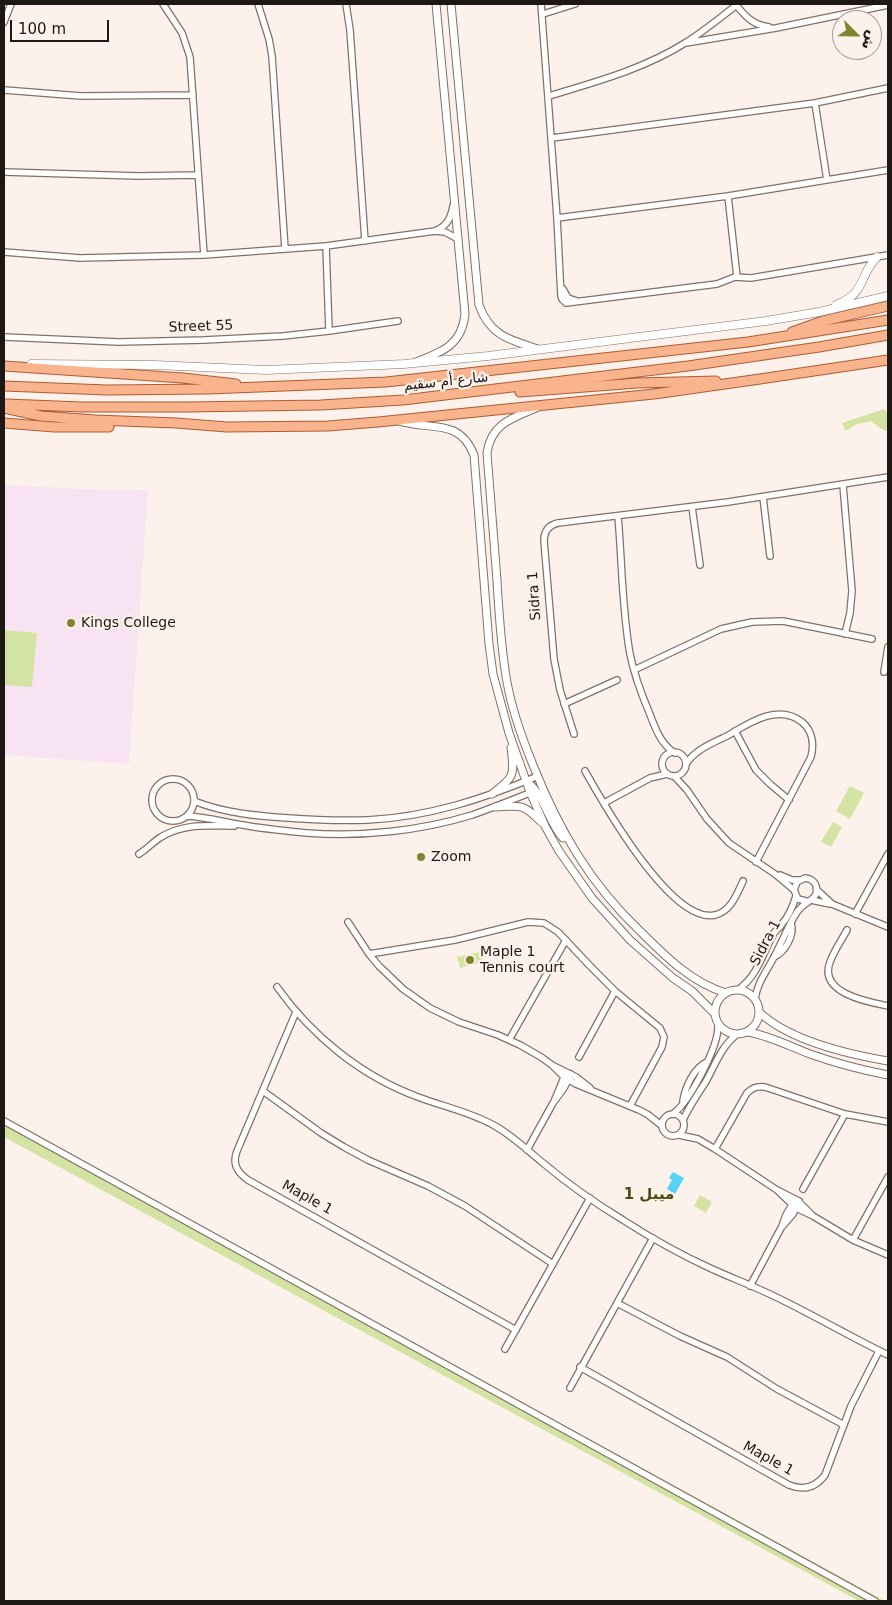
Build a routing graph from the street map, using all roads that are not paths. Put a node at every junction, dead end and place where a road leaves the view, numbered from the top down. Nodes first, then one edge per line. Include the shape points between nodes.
1 (11, 4) edge
2 (163, 4) edge
3 (258, 4) edge
4 (346, 4) edge
5 (436, 4) edge
6 (450, 4) edge
7 (541, 4) edge
8 (574, 4) edge
9 (737, 4) edge
10 (888, 5) edge
11 (543, 14) junction
12 (4, 22) edge
13 (776, 28) junction
14 (685, 43) junction
15 (888, 88) edge
16 (4, 90) edge
17 (193, 95) junction
18 (549, 96) junction
19 (815, 103) junction
20 (552, 138) junction
21 (4, 172) edge
22 (888, 172) edge
23 (198, 175) junction
24 (827, 180) junction
25 (728, 196) junction
26 (455, 198) junction
27 (557, 218) junction
28 (435, 231) junction
29 (458, 239) junction
30 (365, 241) junction
31 (326, 246) junction
32 (285, 250) junction
33 (4, 252) edge
34 (204, 255) junction
35 (888, 255) edge
36 (877, 257) junction
37 (736, 277) junction
38 (888, 296) edge
39 (888, 306) edge
40 (819, 312) junction
41 (398, 320) dead end
42 (888, 320) edge
43 (330, 331) junction
44 (888, 335) edge
45 (4, 337) edge
46 (782, 337) junction
47 (538, 349) junction
48 (888, 360) edge
49 (412, 363) junction
50 (5, 366) edge
51 (739, 382) junction
52 (4, 386) edge
53 (258, 388) junction
54 (485, 391) junction
55 (548, 404) junction
56 (4, 406) edge
57 (396, 420) junction
58 (4, 423) edge
59 (227, 427) junction
60 (888, 477) edge
61 (843, 485) junction
62 (763, 497) junction
63 (692, 507) junction
64 (618, 516) junction
65 (770, 556) dead end
66 (700, 565) dead end
67 (845, 634) junction
68 (872, 640) dead end
69 (888, 647) edge
70 (634, 670) junction
71 (884, 672) dead end
72 (617, 680) dead end
73 (564, 704) junction
74 (735, 731) junction
75 (509, 733) junction
76 (574, 734) dead end
77 (662, 740) junction
78 (698, 752) junction
79 (678, 754) junction
80 (663, 762) junction
81 (685, 767) junction
82 (586, 771) dead end
83 (667, 774) junction
84 (538, 776) junction
85 (674, 776) junction
86 (650, 778) junction
87 (526, 781) junction
88 (536, 790) junction
89 (687, 790) junction
90 (492, 794) junction
91 (789, 800) junction
92 (194, 801) junction
93 (604, 803) junction
94 (495, 807) junction
95 (187, 816) junction
96 (245, 826) junction
97 (545, 826) junction
98 (139, 854) dead end
99 (888, 854) edge
100 (756, 862) junction
101 (775, 874) junction
102 (800, 880) junction
103 (743, 881) dead end
104 (817, 890) junction
105 (795, 893) junction
106 (808, 901) junction
107 (832, 904) junction
108 (855, 914) junction
109 (348, 922) dead end
110 (888, 927) edge
111 (847, 930) dead end
112 (566, 940) junction
113 (369, 954) junction
114 (277, 987) dead end
115 (738, 990) junction
116 (615, 991) junction
117 (726, 993) junction
118 (755, 999) junction
119 (888, 1006) edge
120 (296, 1012) junction
121 (759, 1012) junction
122 (715, 1014) junction
123 (718, 1025) junction
124 (748, 1032) junction
125 (736, 1035) junction
126 (509, 1040) junction
127 (579, 1057) dead end
128 (888, 1062) edge
129 (888, 1075) edge
130 (568, 1076) junction
131 (262, 1091) junction
132 (630, 1106) junction
133 (647, 1114) junction
134 (845, 1114) junction
135 (670, 1115) junction
136 (4, 1121) edge
137 (684, 1122) junction
138 (888, 1122) edge
139 (661, 1126) junction
140 (679, 1135) junction
141 (698, 1139) junction
142 (715, 1149) junction
143 (527, 1150) junction
144 (888, 1177) edge
145 (803, 1189) dead end
146 (776, 1190) junction
147 (590, 1198) junction
148 (797, 1200) junction
149 (794, 1207) junction
150 (813, 1216) junction
151 (653, 1238) junction
152 (853, 1240) junction
153 (888, 1255) edge
154 (553, 1264) junction
155 (750, 1286) junction
156 (617, 1303) junction
157 (516, 1330) junction
158 (505, 1350) dead end
159 (879, 1351) junction
160 (888, 1355) edge
161 (580, 1367) junction
162 (570, 1388) dead end
163 (844, 1425) junction
164 (875, 1601) edge

1 - 12 street
2 - 17 street via 186,44 192,67
3 - 32 street via 272,56
4 - 30 street
5 - 26 street
6 - 47 street via 481,311 494,330 510,340
7 - 11 street
8 - 11 street
9 - 13 street via 755,24
9 - 14 street
10 - 13 street
11 - 18 street
13 - 14 street
14 - 18 street via 620,74
15 - 19 street
16 - 17 street via 81,96
17 - 23 street
18 - 20 street
19 - 20 street
19 - 24 street
20 - 27 street
21 - 23 street
22 - 24 street
23 - 34 street
24 - 25 street
25 - 27 street
25 - 37 street
26 - 28 street via 450,219
26 - 29 street
27 - 37 street via 561,296 563,302 569,304 717,284
28 - 29 street
28 - 30 street
29 - 49 street via 464,302 461,331 441,352
30 - 31 street
31 - 32 street
31 - 43 street
32 - 34 street
33 - 34 street via 80,258
35 - 36 street
36 - 37 street via 751,278
36 - 40 main road via 855,293
38 - 40 main road
39 - 46 main road via 823,321
40 - 47 main road
41 - 43 street, Street 55
42 - 46 main road, شارع أم سقيم
43 - 45 street, Street 55 via 162,341
44 - 54 main road, شارع أم سقيم via 756,356
46 - 53 main road, شارع أم سقيم via 425,378
47 - 49 main road
48 - 51 main road
49 - 50 main road via 266,370 86,364
50 - 53 main road, شارع أم سقيم via 183,378
51 - 54 main road via 686,381 529,392
51 - 55 main road
52 - 53 main road, شارع أم سقيم via 158,390
54 - 56 main road, شارع أم سقيم via 331,404 129,408
55 - 57 main road
55 - 84 street via 504,422 493,434 487,453 507,684
56 - 59 main road via 28,414 68,418
57 - 59 main road via 303,427
57 - 75 street via 455,431 467,442 474,455 488,644
58 - 59 main road via 54,427
60 - 61 street, Sidra 1
61 - 62 street, Sidra 1
61 - 67 street via 852,591
62 - 63 street, Sidra 1
62 - 65 street
63 - 64 street, Sidra 1
63 - 66 street
64 - 70 street via 626,622
64 - 73 street, Sidra 1 via 553,524 544,535 552,644
67 - 68 street
67 - 70 street via 783,621 752,622 721,629
69 - 71 street
70 - 77 street
72 - 73 street
73 - 76 street, Sidra 1
74 - 78 street
74 - 91 street via 756,770
74 - 91 street via 760,718 780,714 797,718 806,725 812,739 811,758
75 - 87 street
75 - 90 street via 513,771 509,780
77 - 79 street
77 - 80 street
78 - 79 street
78 - 81 street
79 - 80 street via 668,754
79 - 81 street via 685,760
80 - 83 street
80 - 86 street
81 - 85 street via 681,774
81 - 89 street
82 - 93 street
83 - 85 street
83 - 86 street
84 - 87 street
84 - 88 street
85 - 89 street
86 - 93 street
87 - 88 street
87 - 90 street
88 - 94 street
88 - 97 street
88 - 117 street via 579,860 621,912 672,960 709,987
89 - 100 street via 729,843
90 - 92 street via 419,814 344,821 271,817 225,810
91 - 100 street
92 - 95 street
92 - 95 street via 192,789 177,779 161,783 154,791 153,806 162,818 174,821
93 - 103 street via 639,857 690,910 708,916 722,912 733,901
94 - 96 street via 443,822 390,831 308,833
94 - 97 street via 520,806 528,809
95 - 96 street
96 - 98 street via 202,825 180,829
97 - 122 street via 575,875 610,920 651,960 692,990
99 - 108 street
100 - 101 street
101 - 102 street
101 - 105 street
102 - 104 street via 814,881
102 - 105 street via 795,886
104 - 106 street
104 - 107 street
105 - 106 street via 798,899
105 - 115 street via 790,912 774,932 756,971
106 - 107 street
106 - 118 street, Sidra 1 via 798,910 785,948 774,957 760,981
107 - 108 street
108 - 110 street
109 - 113 street
111 - 119 street via 829,963 829,976 844,994
112 - 113 street via 549,925 533,921 455,940
112 - 116 street
112 - 126 street
113 - 126 street via 403,989 430,1008
114 - 120 street
115 - 117 street
115 - 118 street via 748,992
116 - 127 street
116 - 132 street via 656,1024 664,1037 660,1051
117 - 122 street via 716,1004
118 - 121 street
120 - 131 street, Maple 1
120 - 143 street via 337,1051 367,1072 417,1097 487,1121
121 - 124 street via 756,1023
121 - 128 street via 793,1034
122 - 123 street
123 - 125 street
123 - 135 street via 718,1034 707,1062 695,1072 685,1091 683,1104
124 - 125 street
124 - 129 street via 830,1061
125 - 137 street via 721,1051
126 - 130 street
130 - 132 street
130 - 143 street via 562,1092
131 - 154 street via 332,1140 466,1206
131 - 157 street, Maple 1 via 235,1157 239,1173
132 - 133 street
133 - 135 street
133 - 139 street
134 - 138 street
134 - 142 street via 764,1086 754,1087 744,1097
134 - 145 street
135 - 137 street via 681,1117
135 - 139 street via 664,1118
136 - 164 street
137 - 140 street via 684,1129
137 - 141 street
139 - 140 street via 670,1136
140 - 141 street
141 - 142 street
142 - 146 street
143 - 147 street
144 - 152 street
146 - 148 street
146 - 149 street
147 - 151 street
147 - 154 street
148 - 149 street
148 - 150 street
149 - 150 street
149 - 155 street
150 - 152 street
151 - 155 street
151 - 156 street
152 - 153 street
154 - 157 street
155 - 159 street
156 - 161 street
156 - 163 street via 728,1357 777,1389
157 - 158 street
159 - 160 street
159 - 163 street, Maple 1
161 - 162 street
161 - 163 street, Maple 1 via 795,1488 812,1486 822,1480

